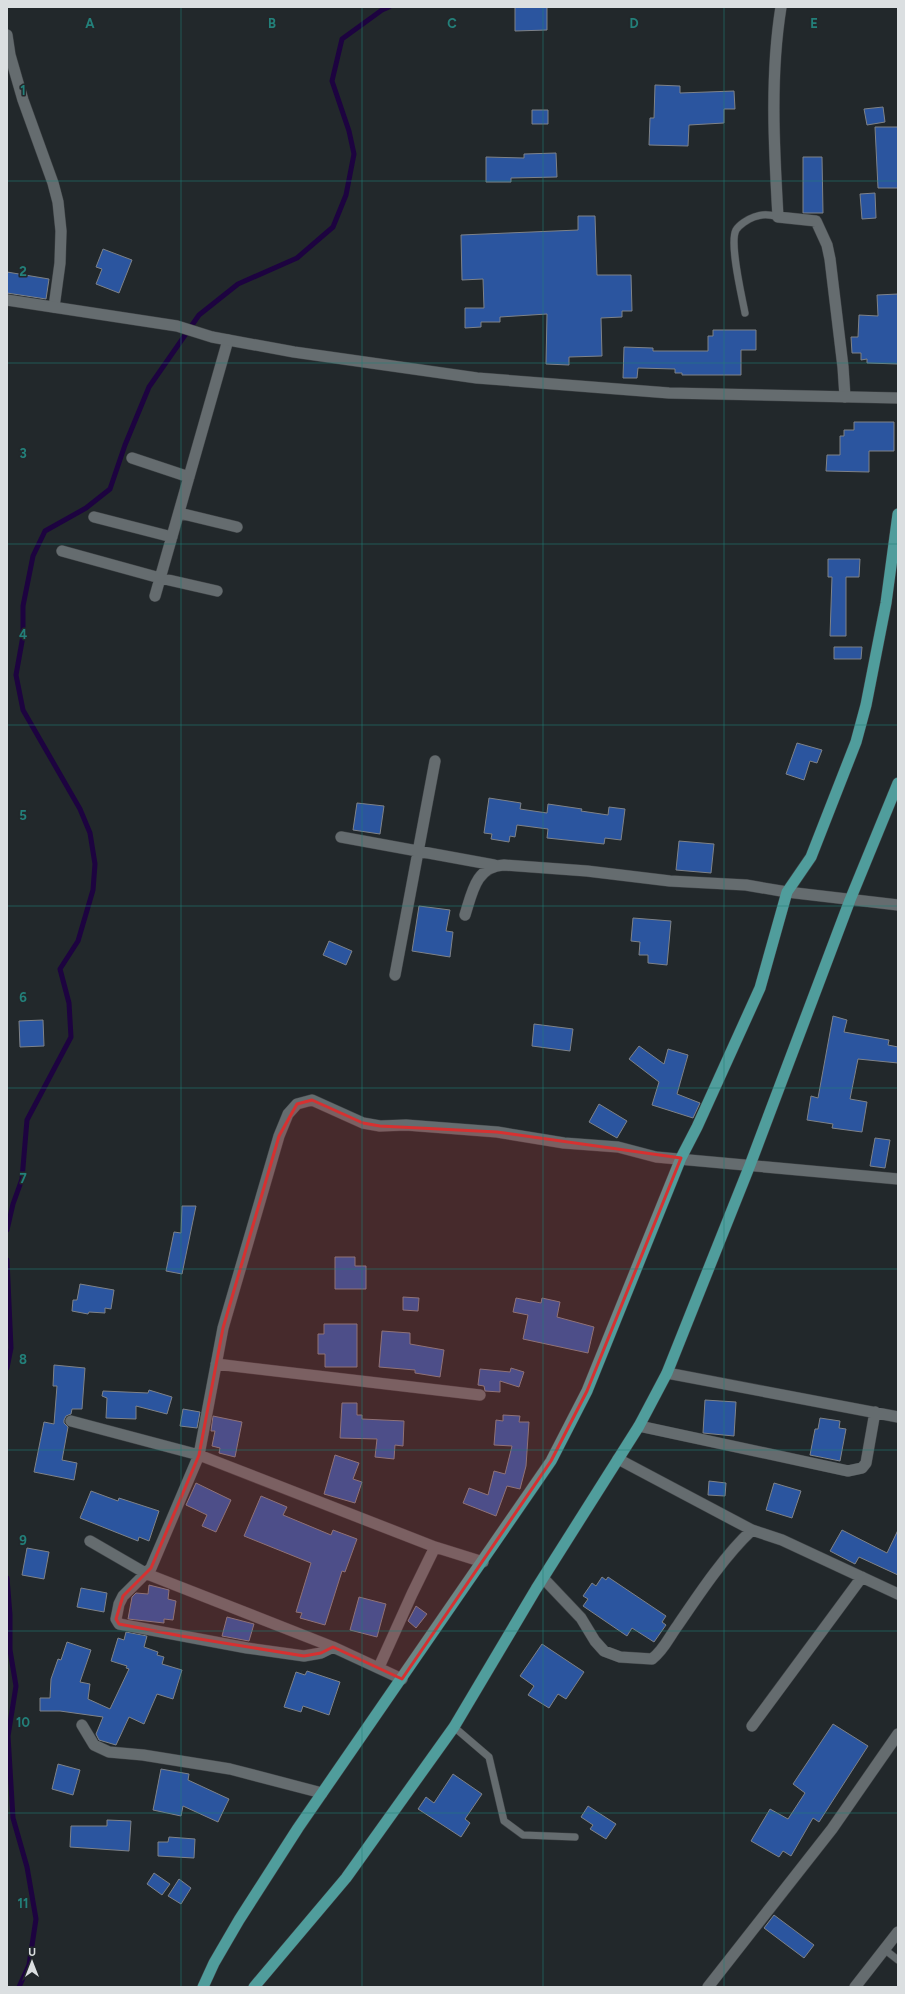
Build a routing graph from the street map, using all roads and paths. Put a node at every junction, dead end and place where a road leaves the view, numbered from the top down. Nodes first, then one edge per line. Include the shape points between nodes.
1 (781, 7) edge
2 (7, 35) edge
3 (778, 216) junction
4 (7, 300) edge
5 (54, 307) junction
6 (745, 313) dead end
7 (228, 340) junction
8 (845, 397) junction
9 (898, 398) edge
10 (132, 458) dead end
11 (189, 477) junction
12 (179, 513) junction
13 (898, 514) edge
14 (94, 517) dead end
15 (237, 527) dead end
16 (172, 537) junction
17 (62, 551) dead end
18 (160, 578) junction
19 (217, 591) dead end
20 (155, 596) dead end
21 (435, 761) dead end
22 (898, 783) edge
23 (341, 837) dead end
24 (418, 851) junction
25 (494, 865) junction
26 (787, 892) junction
27 (850, 900) junction
28 (898, 905) edge
29 (465, 915) dead end
30 (395, 975) dead end
31 (681, 1158) junction
32 (750, 1165) junction
33 (898, 1179) edge
34 (216, 1364) junction
35 (667, 1373) junction
36 (480, 1395) dead end
37 (875, 1412) junction
38 (898, 1417) edge
39 (71, 1421) dead end
40 (639, 1426) junction
41 (200, 1455) junction
42 (618, 1459) junction
43 (752, 1530) junction
44 (90, 1541) dead end
45 (435, 1547) junction
46 (483, 1562) junction
47 (147, 1574) junction
48 (862, 1578) junction
49 (544, 1579) junction
50 (898, 1594) edge
51 (333, 1647) junction
52 (379, 1667) junction
53 (402, 1679) junction
54 (82, 1725) dead end
55 (752, 1726) dead end
56 (454, 1727) junction
57 (898, 1734) edge
58 (322, 1793) junction
59 (575, 1838) dead end
60 (898, 1932) edge
61 (884, 1949) junction
62 (898, 1960) edge
63 (208, 1984) edge
64 (254, 1987) edge
65 (708, 1987) edge
66 (855, 1987) edge

1 - 3 street via 774,154
2 - 5 street via 23,100 58,202 61,231 60,262
3 - 6 lane via 766,214 749,219 736,230 735,259
3 - 8 street via 816,221 827,246
4 - 5 street
5 - 7 street via 177,326
7 - 8 street via 477,378 668,393
7 - 11 street
8 - 9 street
10 - 11 street
11 - 12 street
12 - 15 street
12 - 16 street
13 - 26 highway via 886,603 856,742 811,857
14 - 16 street
16 - 18 street
17 - 18 street
18 - 19 street
18 - 20 street
21 - 24 street
22 - 27 highway
23 - 24 street
24 - 25 street
24 - 30 street
25 - 26 street via 587,871 670,881 746,885
25 - 29 street via 484,872 476,884
26 - 27 street
26 - 31 highway via 760,988
27 - 28 street
27 - 32 highway
31 - 32 street
31 - 34 street via 656,1157 618,1147 564,1144 497,1132 406,1125 380,1126 363,1123 312,1100 297,1104 288,1114 279,1136 223,1328
31 - 46 highway via 587,1391 551,1461
32 - 33 street
32 - 35 highway
34 - 36 street
34 - 41 street
35 - 37 street
35 - 40 highway
37 - 38 street
37 - 40 street via 866,1463 862,1468 848,1471
39 - 41 street
40 - 42 highway
41 - 45 street
41 - 47 street
42 - 43 street
42 - 49 highway
43 - 48 street via 782,1540
43 - 49 street via 738,1544 659,1653 652,1659 620,1657 604,1650 595,1641 581,1618
44 - 47 street
45 - 46 street
45 - 52 street
46 - 53 highway
47 - 51 street
47 - 51 street via 118,1604 116,1619 119,1624 304,1656 321,1654
48 - 50 street
48 - 55 street
49 - 56 highway
51 - 52 street
52 - 53 street
53 - 58 highway
54 - 58 street via 94,1746 109,1752 230,1769
56 - 59 lane via 490,1757 504,1821 523,1835
56 - 64 highway via 346,1878
57 - 65 street via 832,1829
58 - 63 highway via 239,1920 214,1963
60 - 61 street
61 - 62 lane
61 - 66 street

